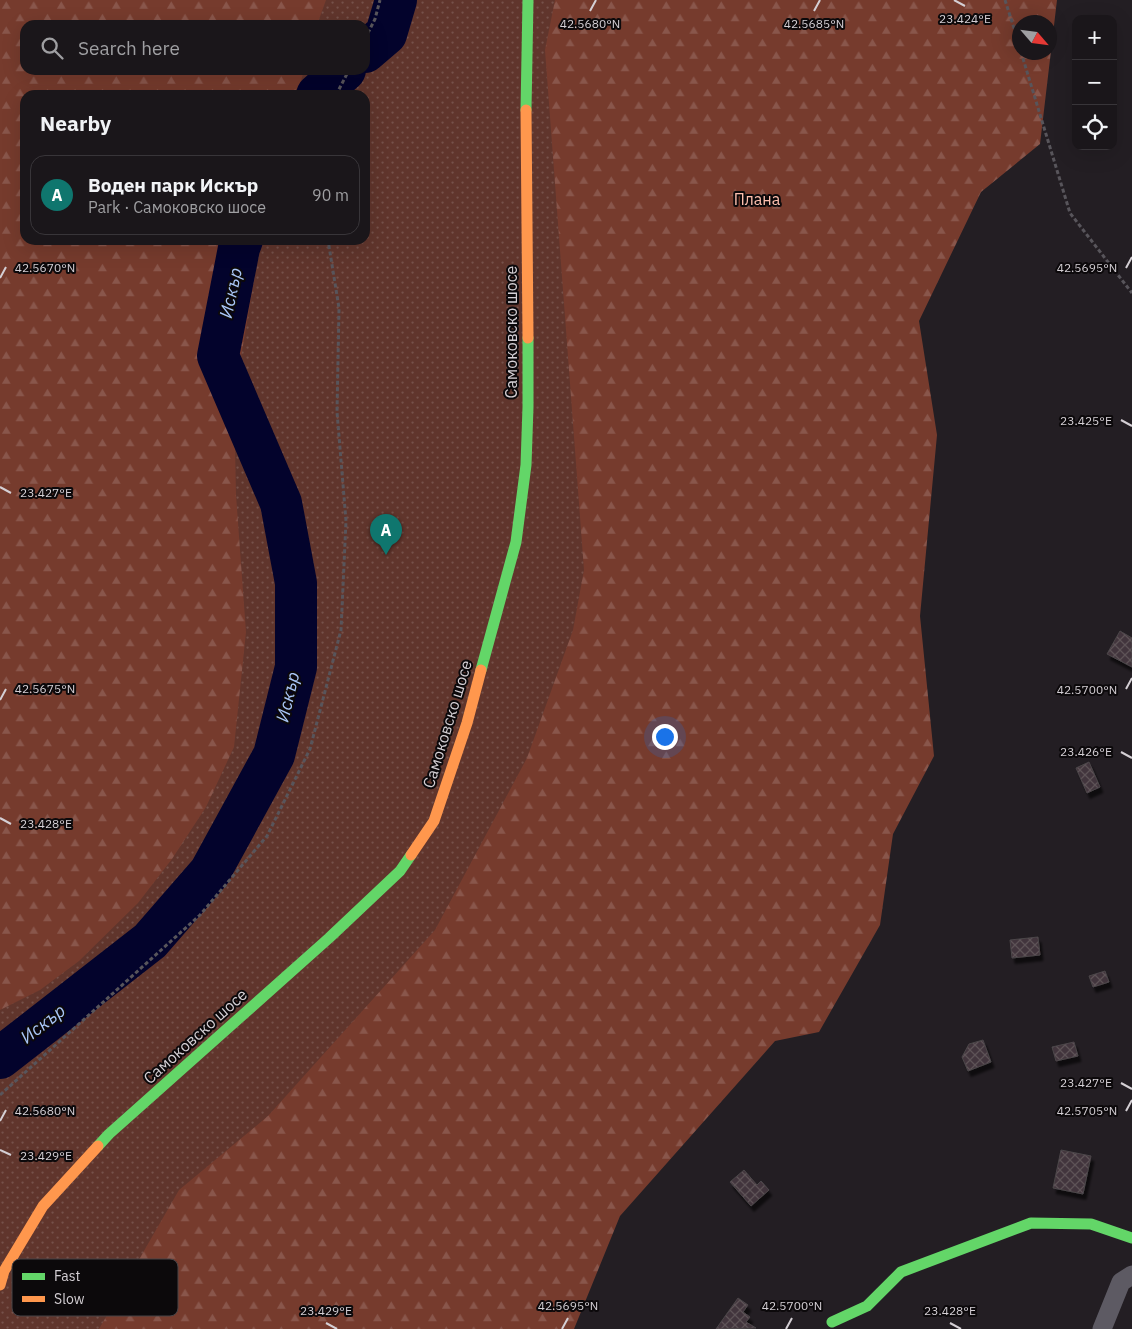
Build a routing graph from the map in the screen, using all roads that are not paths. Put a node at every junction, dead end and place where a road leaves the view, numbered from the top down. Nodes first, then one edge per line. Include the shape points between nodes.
1 (528, 0) edge
2 (1132, 1238) edge
3 (1132, 1276) edge
4 (0, 1285) edge
5 (832, 1322) dead end
6 (1102, 1329) edge

1 - 4 main road, Самоковско шосе via 526,465 516,542 467,723 434,821 400,871 109,1134 43,1206 4,1271
2 - 5 main road via 1091,1224 1031,1224 901,1272 867,1306
3 - 6 street via 1121,1282

